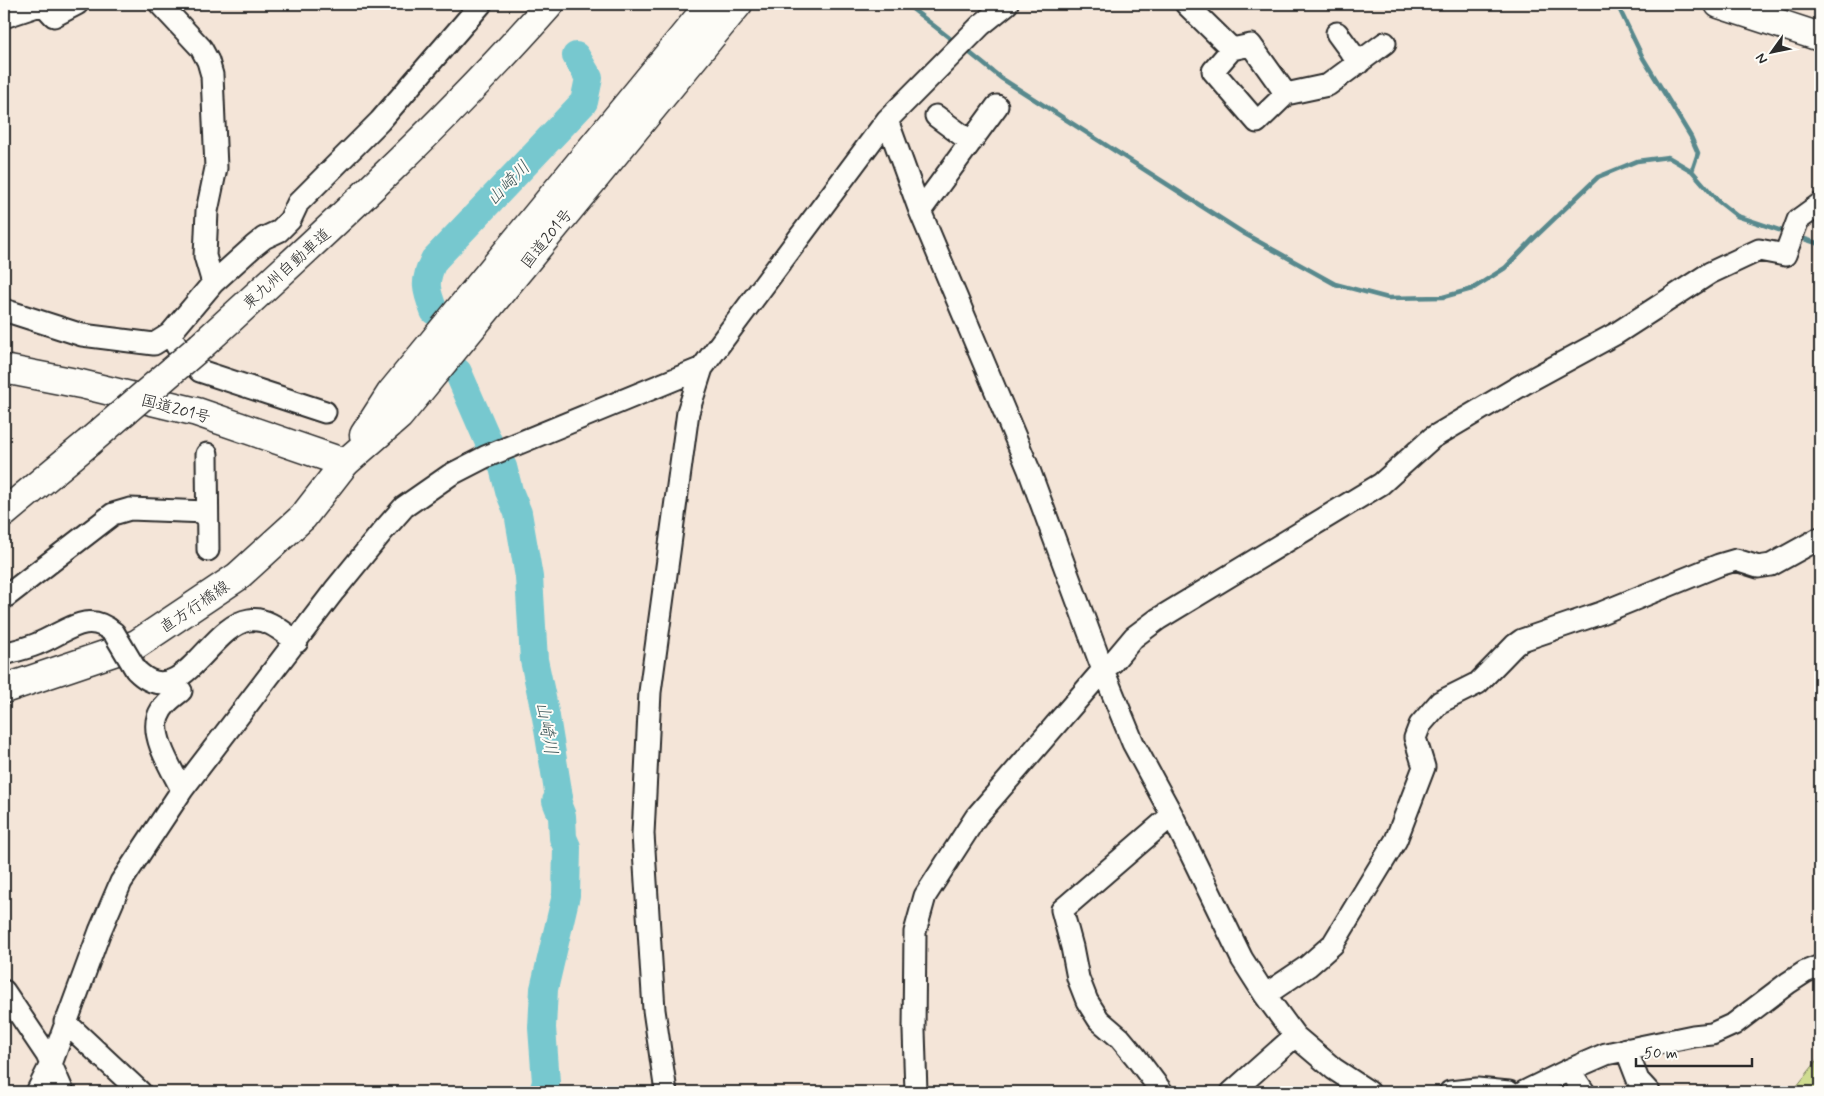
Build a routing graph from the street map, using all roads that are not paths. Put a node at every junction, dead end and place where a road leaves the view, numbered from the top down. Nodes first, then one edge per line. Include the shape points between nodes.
1 (43, 4) edge
2 (77, 4) edge
3 (160, 4) edge
4 (480, 4) edge
5 (550, 4) edge
6 (710, 4) edge
7 (738, 4) edge
8 (1008, 4) edge
9 (1186, 4) edge
10 (1719, 4) edge
11 (4, 17) edge
12 (1337, 34) dead end
13 (1820, 37) edge
14 (1385, 43) dead end
15 (1232, 48) junction
16 (1359, 63) junction
17 (1286, 94) junction
18 (997, 106) dead end
19 (936, 116) dead end
20 (887, 120) junction
21 (971, 142) junction
22 (1820, 204) edge
23 (920, 211) junction
24 (213, 283) junction
25 (4, 310) edge
26 (170, 334) junction
27 (702, 368) junction
28 (4, 369) edge
29 (325, 412) dead end
30 (207, 454) dead end
31 (345, 463) junction
32 (206, 512) junction
33 (4, 513) edge
34 (1820, 538) edge
35 (208, 550) dead end
36 (4, 598) edge
37 (297, 642) junction
38 (4, 654) edge
39 (1103, 670) junction
40 (4, 689) edge
41 (181, 691) dead end
42 (182, 790) junction
43 (1172, 815) junction
44 (1820, 966) edge
45 (4, 991) edge
46 (1265, 995) junction
47 (65, 1022) junction
48 (1295, 1036) junction
49 (1626, 1049) junction
50 (51, 1064) junction
51 (1569, 1070) junction
52 (37, 1092) edge
53 (62, 1092) edge
54 (140, 1092) edge
55 (666, 1092) edge
56 (916, 1092) edge
57 (1162, 1092) edge
58 (1232, 1092) edge
59 (1369, 1092) edge
60 (1450, 1092) edge
61 (1509, 1092) edge
62 (1524, 1092) edge
63 (1584, 1092) edge
64 (1649, 1092) edge

1 - 2 street via 54,16
1 - 11 street
3 - 24 street via 201,48 212,75 216,168 207,210 205,256
4 - 24 street via 380,121 298,203 290,220 254,246
5 - 33 main road, 東九州自動車道, bridge via 434,127 332,227 201,346
6 - 31 main road, 国道201号 via 391,393
7 - 31 main road, 国道201号 via 399,416
8 - 20 street via 981,25
9 - 15 street
10 - 13 main road
12 - 16 street
14 - 16 street
15 - 17 street via 1251,45
15 - 17 street via 1213,71 1257,122
16 - 17 street via 1328,86
18 - 21 street
19 - 21 street
20 - 23 street
20 - 27 street
21 - 23 street
22 - 39 street via 1798,220 1785,255 1759,250 1710,273 1617,333 1432,438 1381,484 1158,619 1134,637
23 - 39 street via 1028,470
24 - 26 street
25 - 26 street via 82,335 154,344
26 - 29 street via 178,348 200,371
27 - 37 street via 485,458 423,493 404,507 382,532
27 - 55 street via 688,412 650,692 643,834 654,1010
28 - 31 main road, 国道201号 via 198,412
30 - 32 street
31 - 40 main road, 直方行橋線 via 303,517 238,577 184,613 137,644
32 - 35 street
32 - 36 street via 130,509 113,514
34 - 46 street via 1772,565 1758,567 1736,560 1719,565 1601,614 1522,640 1478,683 1440,702 1420,725 1415,738 1424,767 1396,840 1333,944 1308,966
37 - 38 street, bridge via 273,625 248,620 216,641 182,676 166,683 142,677 107,626 92,622 77,624 37,644
37 - 42 street
39 - 43 street via 1133,743
39 - 56 street via 976,817 925,896 915,932
41 - 42 street via 165,704 158,717 156,732
42 - 47 street via 121,882
43 - 46 street via 1242,959
43 - 57 street via 1062,910 1086,1001
44 - 49 street via 1788,983 1734,1024 1712,1034
45 - 50 street
46 - 48 street
47 - 50 street
47 - 54 street
48 - 58 street
48 - 59 street via 1334,1069
49 - 51 street
49 - 64 street via 1638,1080
50 - 52 street
50 - 53 street
51 - 62 street
51 - 63 street
60 - 61 street via 1477,1089

